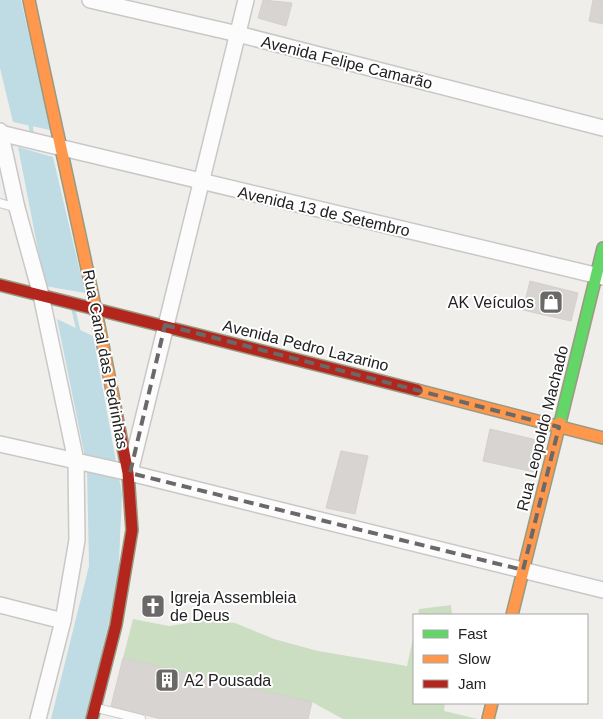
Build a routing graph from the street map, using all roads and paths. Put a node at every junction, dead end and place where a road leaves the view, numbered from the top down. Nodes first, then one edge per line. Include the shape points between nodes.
1 (29, 0) edge
2 (90, 0) edge
3 (246, 0) edge
4 (238, 34) junction
5 (603, 128) edge
6 (4, 134) edge
7 (52, 144) junction
8 (201, 182) junction
9 (5, 206) edge
10 (603, 248) edge
11 (600, 276) edge
12 (0, 285) edge
13 (41, 295) junction
14 (97, 308) junction
15 (165, 325) junction
16 (559, 427) junction
17 (603, 438) edge
18 (0, 444) edge
19 (78, 461) junction
20 (126, 472) junction
21 (523, 570) junction
22 (603, 590) edge
23 (0, 605) edge
24 (512, 614) edge
25 (63, 621) junction
26 (492, 704) edge
27 (93, 713) edge
28 (38, 719) edge
29 (141, 719) edge
30 (488, 719) edge

1 - 7 main road, Rua Canal das Pedrinhas
2 - 4 street, Avenida Felipe Camarão
3 - 4 street
4 - 5 street, Avenida Felipe Camarão
4 - 8 street
6 - 7 street, Avenida 13 de Setembro
6 - 9 street
7 - 8 street, Avenida 13 de Setembro
7 - 14 main road, Rua Canal das Pedrinhas
8 - 11 street, Avenida 13 de Setembro
8 - 15 street
9 - 13 street
10 - 11 main road, Rua Leopoldo Machado
11 - 16 main road, Rua Leopoldo Machado
12 - 13 main road, Avenida Pedro Lazarino
13 - 14 main road, Avenida Pedro Lazarino
13 - 19 street
14 - 15 main road, Avenida Pedro Lazarino
14 - 20 main road, Rua Canal das Pedrinhas
15 - 16 main road, Avenida Pedro Lazarino
15 - 20 street
16 - 17 main road, Avenida Pedro Lazarino
16 - 21 main road, Rua Leopoldo Machado
18 - 19 street
19 - 20 street
19 - 25 street via 77,540
20 - 21 street
20 - 27 main road, Rua Canal das Pedrinhas via 132,530 116,625
21 - 22 street
21 - 24 main road, Rua Leopoldo Machado
23 - 25 street
25 - 28 street
26 - 30 main road
27 - 29 lane

